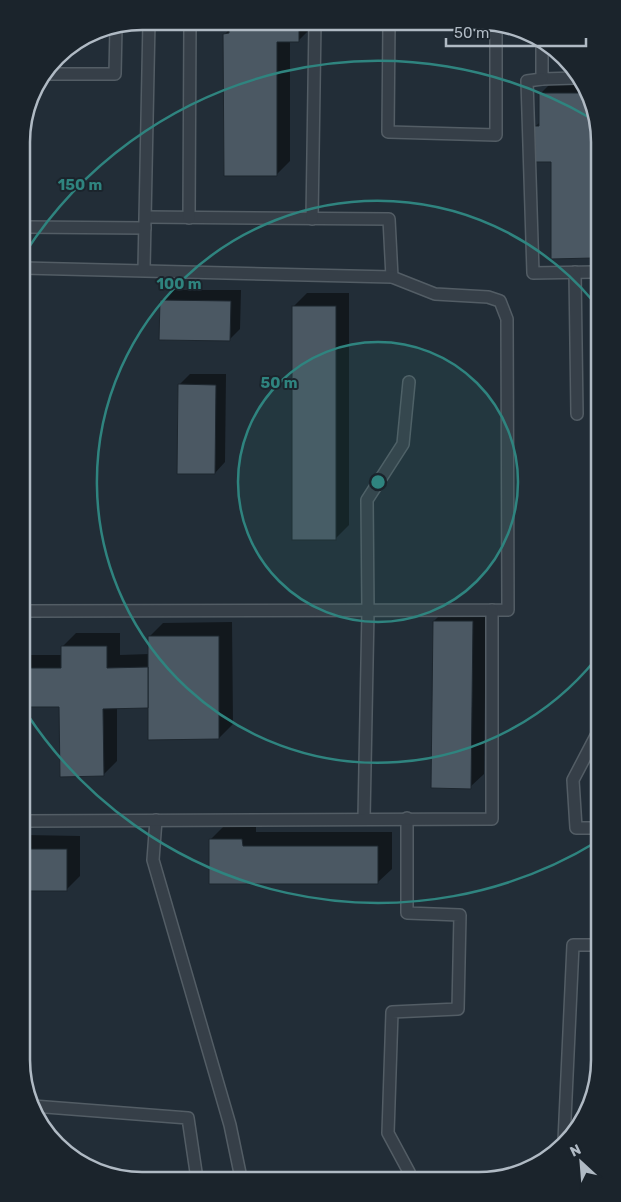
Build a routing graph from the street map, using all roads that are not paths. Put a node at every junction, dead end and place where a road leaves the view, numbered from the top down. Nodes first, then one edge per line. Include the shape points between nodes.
1 (149, 30) edge
2 (190, 30) edge
3 (315, 30) edge
4 (390, 30) edge
5 (496, 31) edge
6 (116, 33) edge
7 (542, 50) edge
8 (54, 74) edge
9 (542, 78) junction
10 (570, 78) edge
11 (189, 218) junction
12 (312, 219) junction
13 (145, 223) junction
14 (30, 227) edge
15 (30, 268) edge
16 (144, 269) junction
17 (575, 272) junction
18 (591, 272) edge
19 (392, 277) junction
20 (408, 382) dead end
21 (577, 414) dead end
22 (492, 610) junction
23 (30, 611) edge
24 (368, 611) junction
25 (591, 746) edge
26 (364, 818) junction
27 (407, 818) junction
28 (156, 820) junction
29 (30, 821) edge
30 (591, 828) edge
31 (591, 945) edge
32 (41, 1107) edge
33 (564, 1132) edge
34 (196, 1172) edge
35 (239, 1172) edge
36 (410, 1172) edge

1 - 13 lane
2 - 11 lane
3 - 12 lane
4 - 5 lane via 388,132 496,135
6 - 8 lane via 115,74
7 - 9 lane
9 - 10 lane
9 - 17 lane via 527,81 533,273
11 - 12 lane
11 - 13 lane
12 - 19 lane via 389,219
13 - 14 lane
13 - 16 lane
15 - 16 lane
16 - 19 lane
17 - 18 lane
17 - 21 lane
19 - 22 lane via 435,294 488,297 500,301 506,319 508,610
20 - 24 lane via 403,444 368,500
22 - 24 lane
22 - 27 lane via 492,819
23 - 24 lane
24 - 26 lane
25 - 30 lane via 573,780 576,828
26 - 27 lane
26 - 28 lane
27 - 36 lane via 407,912 460,915 458,1009 392,1012 388,1133
28 - 29 lane
28 - 35 lane via 154,860 230,1125
31 - 33 lane via 572,945
32 - 34 lane via 188,1118

